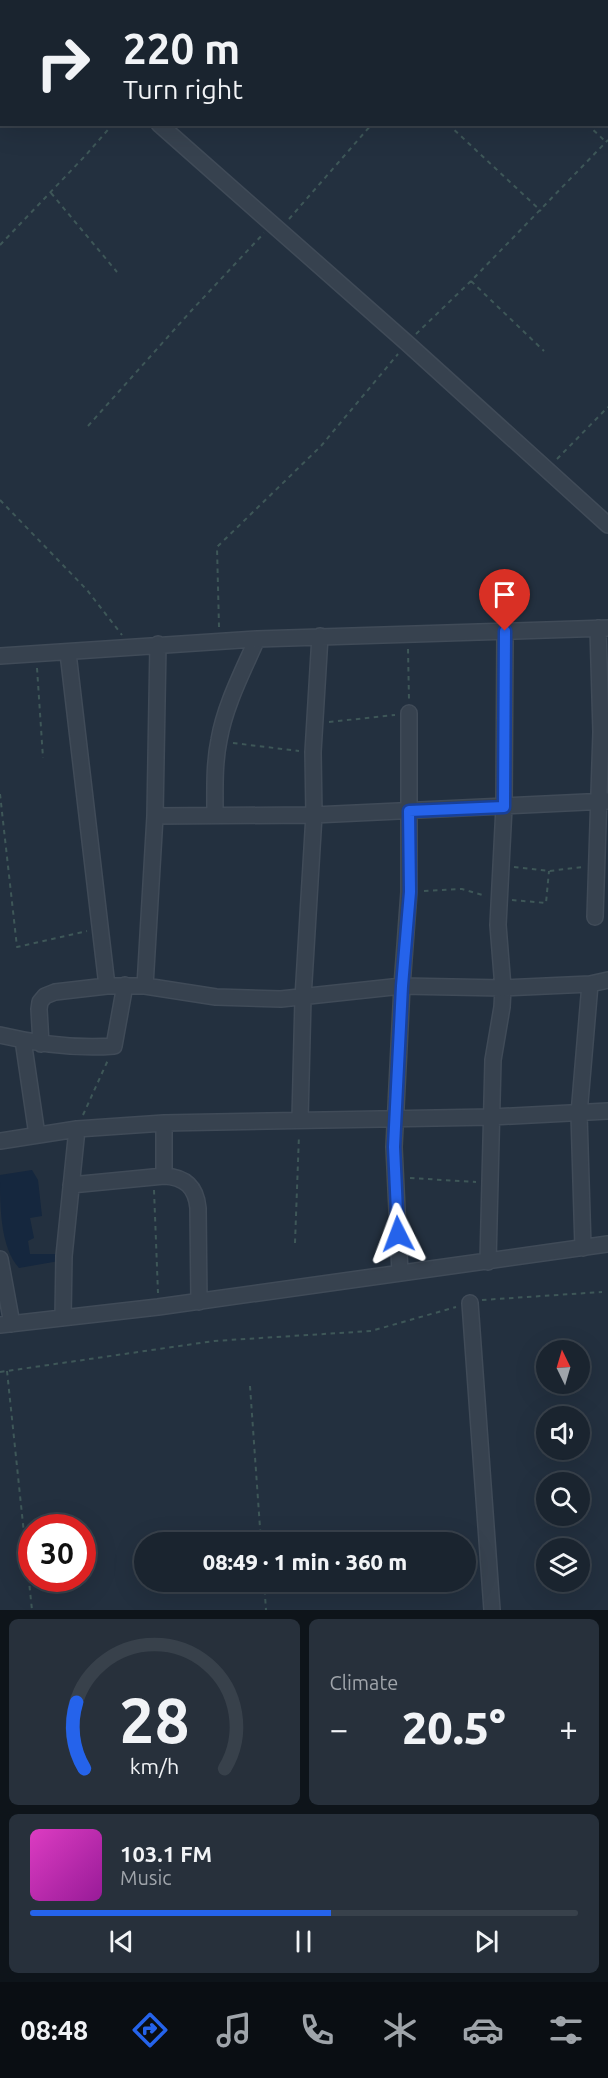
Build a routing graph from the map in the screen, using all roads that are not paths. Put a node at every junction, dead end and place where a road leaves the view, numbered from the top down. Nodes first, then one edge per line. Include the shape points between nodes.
1 (161, 126) edge
2 (608, 525) edge
3 (603, 628) edge
4 (505, 631) junction
5 (320, 636) junction
6 (257, 639) junction
7 (158, 644) junction
8 (68, 653) junction
9 (0, 656) edge
10 (409, 713) road end
11 (604, 802) edge
12 (504, 807) junction
13 (409, 811) junction
14 (215, 815) junction
15 (314, 815) junction
16 (155, 816) junction
17 (595, 917) dead end
18 (608, 980) edge
19 (590, 984) junction
20 (125, 985) junction
21 (107, 986) junction
22 (145, 986) junction
23 (402, 986) junction
24 (503, 988) junction
25 (303, 998) junction
26 (0, 1035) edge
27 (23, 1040) junction
28 (41, 1044) junction
29 (608, 1111) edge
30 (579, 1114) junction
31 (492, 1117) junction
32 (395, 1118) junction
33 (300, 1119) junction
34 (164, 1123) junction
35 (77, 1129) junction
36 (37, 1135) junction
37 (0, 1140) edge
38 (158, 1177) junction
39 (71, 1185) junction
40 (608, 1245) edge
41 (583, 1248) junction
42 (0, 1259) edge
43 (488, 1262) junction
44 (400, 1273) junction
45 (199, 1302) junction
46 (470, 1303) road end
47 (63, 1318) junction
48 (6, 1324) edge
49 (492, 1610) edge

1 - 2 street via 410,340
3 - 4 street
3 - 11 street
4 - 5 street
4 - 12 street
5 - 6 street
5 - 15 street via 313,752
6 - 7 street
6 - 14 street via 219,739
7 - 8 street
7 - 16 street
8 - 9 street
8 - 21 street
10 - 13 street
11 - 12 street
11 - 17 street
12 - 13 street
12 - 24 street via 498,899
13 - 15 street
13 - 23 street via 410,892
14 - 15 street
14 - 16 street
15 - 25 street
16 - 22 street
18 - 19 street
19 - 24 street
19 - 30 street
20 - 21 street
20 - 22 street
20 - 28 street via 114,1046
21 - 28 street via 45,996 39,1009
22 - 25 street via 216,997
23 - 24 street
23 - 25 street
23 - 32 street
24 - 31 street via 493,1060
25 - 33 street
26 - 27 street
27 - 28 street
27 - 36 street
29 - 30 street
30 - 31 street
30 - 41 street
31 - 32 street
31 - 43 street
32 - 33 street
32 - 44 street
33 - 34 street
34 - 35 street
34 - 38 street
35 - 36 street
35 - 39 street
36 - 37 street
38 - 39 street
38 - 45 street via 184,1180 197,1197
39 - 47 street
40 - 41 street
41 - 43 street
42 - 48 street
43 - 44 street
44 - 45 street
45 - 47 street
46 - 49 street
47 - 48 street

